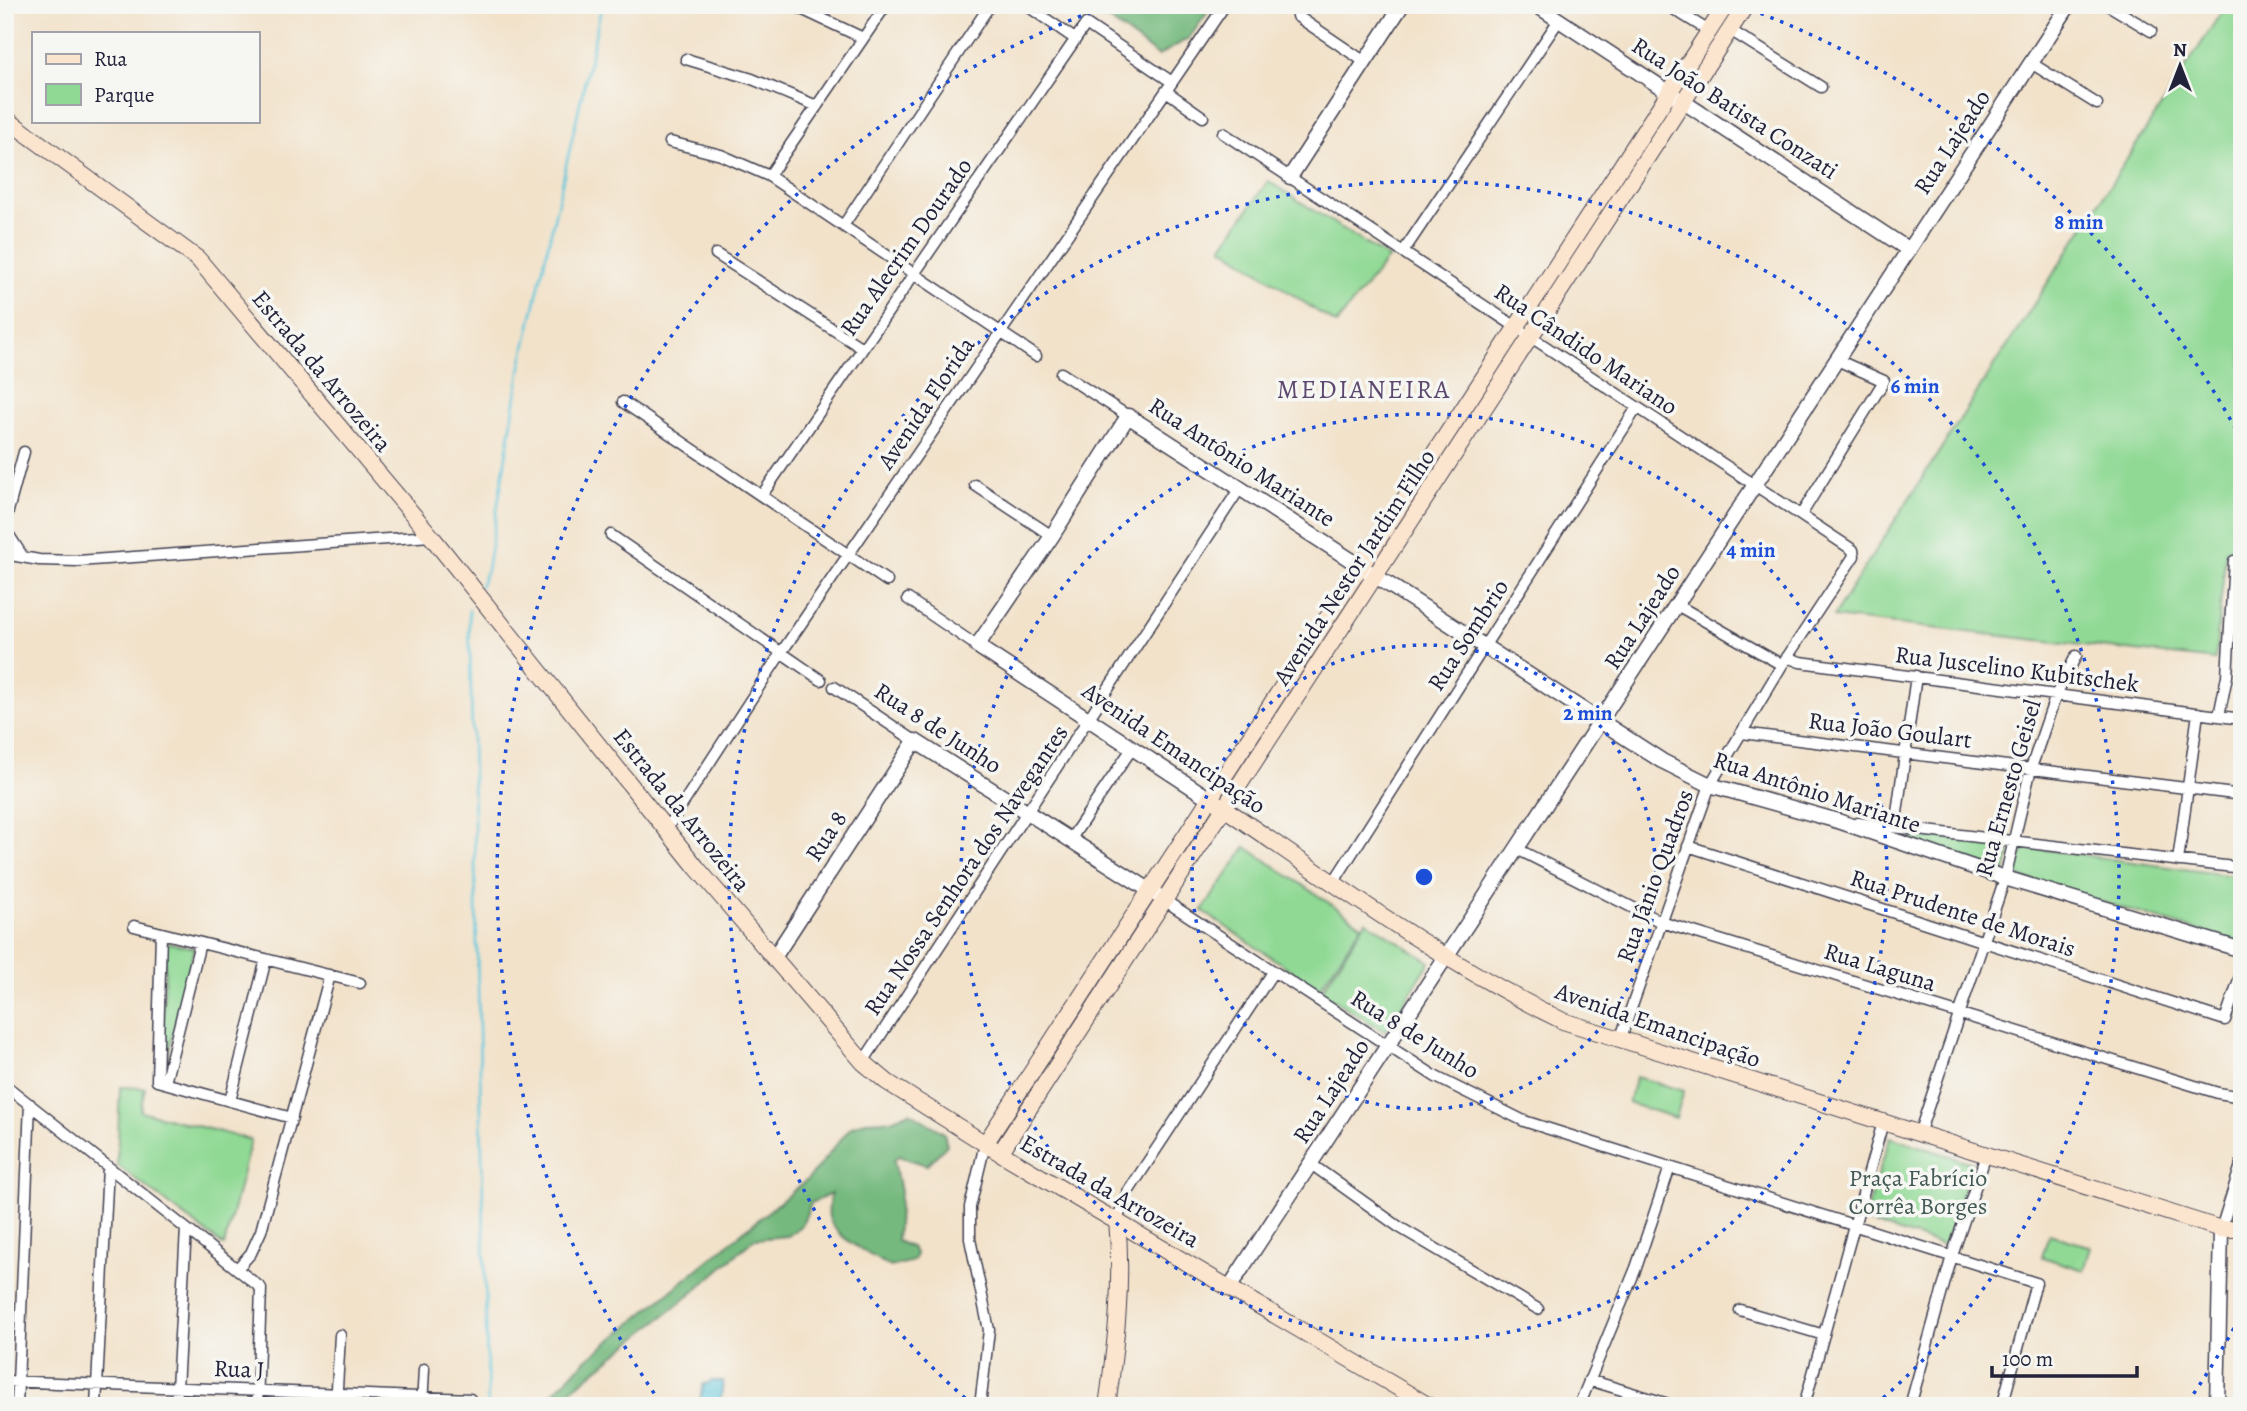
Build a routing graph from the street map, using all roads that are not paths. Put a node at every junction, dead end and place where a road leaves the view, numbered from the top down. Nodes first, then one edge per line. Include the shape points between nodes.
1 (793, 5) edge
2 (886, 5) edge
3 (990, 5) edge
4 (1026, 5) edge
5 (1225, 5) edge
6 (1402, 5) edge
7 (1536, 5) edge
8 (1667, 5) edge
9 (1726, 5) edge
10 (1746, 5) edge
11 (2069, 5) edge
12 (2108, 5) edge
13 (1297, 16) dead end
14 (1559, 20) junction
15 (1730, 30) junction
16 (1709, 31) junction
17 (2151, 31) dead end
18 (863, 38) junction
19 (1075, 39) junction
20 (686, 59) dead end
21 (1365, 62) junction
22 (2031, 63) junction
23 (1169, 86) junction
24 (1821, 87) dead end
25 (1669, 92) junction
26 (1684, 102) junction
27 (2097, 104) dead end
28 (817, 106) junction
29 (1203, 117) dead end
30 (5, 118) edge
31 (1223, 132) dead end
32 (670, 142) dead end
33 (769, 176) junction
34 (1290, 177) junction
35 (843, 226) junction
36 (1909, 250) junction
37 (1403, 252) junction
38 (716, 254) dead end
39 (914, 273) junction
40 (1517, 327) junction
41 (1000, 331) junction
42 (1531, 336) junction
43 (862, 348) junction
44 (1036, 356) dead end
45 (1837, 360) junction
46 (1061, 373) dead end
47 (623, 402) dead end
48 (1636, 409) junction
49 (1128, 416) junction
50 (24, 452) dead end
51 (975, 485) dead end
52 (1755, 485) junction
53 (1240, 488) junction
54 (762, 495) junction
55 (1801, 515) junction
56 (5, 522) edge
57 (5, 529) edge
58 (611, 535) dead end
59 (431, 536) junction
60 (1052, 536) junction
61 (5, 554) edge
62 (850, 554) junction
63 (23, 557) junction
64 (2234, 561) dead end
65 (1361, 566) junction
66 (1376, 575) junction
67 (887, 581) dead end
68 (908, 598) dead end
69 (1677, 605) junction
70 (1808, 623) joint
71 (977, 646) junction
72 (1486, 646) junction
73 (781, 653) junction
74 (2076, 656) dead end
75 (1784, 661) junction
76 (1292, 672) junction
77 (1916, 676) junction
78 (821, 680) dead end
79 (1307, 681) junction
80 (834, 687) dead end
81 (2056, 695) junction
82 (2198, 713) junction
83 (2219, 716) junction
84 (2242, 719) edge
85 (1090, 720) junction
86 (1601, 721) junction
87 (1742, 733) junction
88 (915, 741) junction
89 (1133, 747) junction
90 (1905, 752) junction
91 (2031, 768) junction
92 (1710, 785) junction
93 (2187, 788) junction
94 (2242, 795) edge
95 (1210, 799) junction
96 (1224, 808) junction
97 (1028, 813) junction
98 (1838, 821) junction
99 (1895, 827) junction
100 (667, 828) junction
101 (2015, 839) junction
102 (1070, 840) junction
103 (1688, 846) junction
104 (1517, 849) junction
105 (2178, 860) junction
106 (2242, 868) edge
107 (2005, 877) junction
108 (1333, 883) junction
109 (1150, 891) junction
110 (1164, 900) junction
111 (1661, 922) junction
112 (134, 926) dead end
113 (161, 933) junction
114 (1982, 941) junction
115 (200, 943) junction
116 (2242, 950) edge
117 (1447, 956) junction
118 (775, 957) junction
119 (266, 959) junction
120 (2242, 971) edge
121 (1273, 972) junction
122 (330, 975) junction
123 (360, 983) dead end
124 (1957, 1012) junction
125 (1620, 1040) junction
126 (1389, 1045) junction
127 (863, 1062) junction
128 (161, 1082) junction
129 (5, 1085) edge
130 (2242, 1097) edge
131 (230, 1101) junction
132 (30, 1104) junction
133 (292, 1118) junction
134 (1883, 1122) junction
135 (1919, 1134) junction
136 (985, 1144) junction
137 (1000, 1153) junction
138 (1986, 1154) junction
139 (2242, 1162) edge
140 (980, 1164) junction
141 (1311, 1164) junction
142 (108, 1167) junction
143 (1670, 1167) junction
144 (1117, 1220) junction
145 (1855, 1225) junction
146 (186, 1229) junction
147 (2221, 1229) junction
148 (2242, 1229) edge
149 (1952, 1256) junction
150 (237, 1269) junction
151 (1229, 1288) junction
152 (1538, 1309) dead end
153 (1740, 1310) dead end
154 (340, 1335) dead end
155 (1824, 1335) junction
156 (424, 1369) dead end
157 (1589, 1380) junction
158 (5, 1381) edge
159 (1111, 1381) junction
160 (18, 1382) junction
161 (97, 1385) junction
162 (177, 1388) junction
163 (257, 1391) junction
164 (470, 1399) dead end
165 (337, 1400) edge
166 (422, 1402) edge
167 (17, 1406) edge
168 (96, 1406) edge
169 (176, 1406) edge
170 (257, 1406) edge
171 (980, 1406) edge
172 (1107, 1406) edge
173 (1114, 1406) edge
174 (1429, 1406) edge
175 (1578, 1406) edge
176 (1675, 1406) edge
177 (1804, 1406) edge
178 (1910, 1406) edge
179 (2002, 1406) edge
180 (2217, 1406) edge

1 - 18 street
2 - 18 street
3 - 35 street
4 - 19 street
5 - 23 street, Avenida Florida
6 - 21 street
7 - 14 street, Rua João Batista Conzati
8 - 16 street
9 - 16 main road, Avenida Nestor Jardim Filho
10 - 15 main road, Avenida Nestor Jardim Filho
11 - 22 street, Rua Lajeado
12 - 17 street
13 - 21 street
14 - 25 street, Rua João Batista Conzati
14 - 37 street
15 - 24 street
15 - 26 main road, Avenida Nestor Jardim Filho
16 - 25 main road, Avenida Nestor Jardim Filho
18 - 28 street
19 - 23 street, Rua Alecrim Dourado via 1086,24
19 - 39 street, Rua Alecrim Dourado
20 - 28 street
21 - 34 street
22 - 27 street
22 - 36 street, Rua Lajeado
23 - 29 street
23 - 41 street, Avenida Florida
25 - 26 street, Rua João Batista Conzati
25 - 40 main road, Avenida Nestor Jardim Filho
26 - 36 street, Rua João Batista Conzati
26 - 42 main road, Avenida Nestor Jardim Filho
28 - 33 street
30 - 59 main road, Estrada da Arrozeira via 198,259
31 - 34 street, Rua Cândido Mariano
32 - 33 street via 720,155
33 - 35 street
34 - 37 street, Rua Cândido Mariano
35 - 39 street
36 - 45 street, Rua Lajeado
37 - 40 street, Rua Cândido Mariano
38 - 43 street
39 - 41 street
39 - 43 street, Rua Alecrim Dourado
40 - 42 street, Rua Cândido Mariano
40 - 65 main road, Avenida Nestor Jardim Filho
41 - 44 street
41 - 62 street, Avenida Florida
42 - 48 street, Rua Cândido Mariano
42 - 66 main road, Avenida Nestor Jardim Filho
43 - 54 street, Rua Alecrim Dourado
45 - 52 street, Rua Lajeado
45 - 55 street via 1884,381
46 - 49 street, Rua Antônio Mariante
47 - 54 street
48 - 52 street, Rua Cândido Mariano
48 - 72 street, Rua Sombrio
49 - 53 street, Rua Antônio Mariante
49 - 60 street
50 - 56 street
51 - 60 street
52 - 55 street, Rua Cândido Mariano
52 - 69 street, Rua Lajeado
53 - 65 street, Rua Antônio Mariante
53 - 85 street, Rua Nossa Senhora dos Navegantes
54 - 62 street
55 - 70 street, Rua Cândido Mariano via 1849,545 1854,553
57 - 63 street
58 - 73 street
59 - 63 street via 78,561
59 - 100 main road, Estrada da Arrozeira
60 - 71 street
61 - 63 street
62 - 67 street
62 - 73 street, Avenida Florida
64 - 83 street via 2227,676
65 - 66 street, Rua Antônio Mariante
65 - 76 main road, Avenida Nestor Jardim Filho
66 - 72 street, Rua Antônio Mariante
66 - 79 main road, Avenida Nestor Jardim Filho
68 - 71 street, Avenida Emancipação
69 - 75 street, Rua Juscelino Kubitschek
69 - 86 street, Rua Lajeado
70 - 75 street, Rua Jânio Quadros
71 - 85 street, Avenida Emancipação
72 - 86 street, Rua Antônio Mariante
72 - 108 street, Rua Sombrio
73 - 78 street
73 - 100 street, Avenida Florida
74 - 81 street, Rua Ernesto Geisel
75 - 77 street, Rua Juscelino Kubitschek
75 - 87 street, Rua Jânio Quadros
76 - 79 main road
76 - 95 main road, Avenida Nestor Jardim Filho
77 - 81 street, Rua Juscelino Kubitschek
77 - 90 street
79 - 96 main road, Avenida Nestor Jardim Filho
80 - 88 street, Rua 8 de Junho
81 - 82 street, Rua Juscelino Kubitschek
81 - 91 street, Rua Ernesto Geisel
82 - 83 street, Rua Juscelino Kubitschek
82 - 93 street
83 - 84 street, Rua Juscelino Kubitschek
85 - 89 street, Avenida Emancipação
85 - 97 street, Rua Nossa Senhora dos Navegantes
86 - 92 street, Rua Antônio Mariante via 1662,761
86 - 104 street, Rua Lajeado
87 - 90 street, Rua João Goulart
87 - 92 street, Rua Jânio Quadros
88 - 97 street, Rua 8 de Junho
88 - 118 street, Rua 8
89 - 95 street, Avenida Emancipação
89 - 102 street
90 - 91 street, Rua João Goulart
90 - 99 street
91 - 93 street, Rua João Goulart
91 - 101 street, Rua Ernesto Geisel
92 - 98 street, Rua Antônio Mariante
92 - 103 street, Rua Jânio Quadros
93 - 94 street, Rua João Goulart
93 - 105 street
95 - 96 main road, Avenida Emancipação
95 - 109 main road, Avenida Nestor Jardim Filho
96 - 108 main road, Avenida Emancipação
96 - 110 main road, Avenida Nestor Jardim Filho
97 - 102 street, Rua 8 de Junho
97 - 127 street, Rua Nossa Senhora dos Navegantes
98 - 99 street
98 - 107 street, Rua Antônio Mariante
99 - 101 street
100 - 118 main road, Estrada da Arrozeira
101 - 105 street
101 - 107 street, Rua Ernesto Geisel
102 - 109 street, Rua 8 de Junho
103 - 111 street, Rua Jânio Quadros
103 - 114 street, Rua Prudente de Morais
104 - 111 street, Rua Laguna
104 - 117 street, Rua Lajeado
105 - 106 street
107 - 114 street, Rua Ernesto Geisel
107 - 116 street, Rua Antônio Mariante
108 - 117 main road, Avenida Emancipação
109 - 110 street, Rua 8 de Junho
109 - 136 main road, Avenida Nestor Jardim Filho
110 - 121 street, Rua 8 de Junho
110 - 137 main road, Avenida Nestor Jardim Filho
111 - 124 street, Rua Laguna
111 - 125 street, Rua Jânio Quadros
112 - 113 street
113 - 115 street
113 - 128 street
114 - 120 street, Rua Prudente de Morais via 2225,1020
114 - 124 street, Rua Ernesto Geisel
115 - 119 street
115 - 128 street
117 - 125 main road, Avenida Emancipação via 1530,1005
117 - 126 street, Rua Lajeado
118 - 127 main road, Estrada da Arrozeira
119 - 122 street
119 - 131 street
121 - 126 street, Rua 8 de Junho
121 - 144 street via 1128,1192
122 - 123 street
122 - 133 street
124 - 130 street, Rua Laguna
124 - 135 street, Rua Ernesto Geisel
125 - 134 main road, Avenida Emancipação
126 - 141 street, Rua Lajeado
126 - 143 street, Rua 8 de Junho via 1481,1102 1524,1121
127 - 136 main road, Estrada da Arrozeira
128 - 131 street
129 - 132 street
131 - 133 street
132 - 142 street
132 - 160 street
133 - 150 street via 261,1231
134 - 135 main road, Avenida Emancipação
134 - 145 street
135 - 138 main road, Avenida Emancipação
136 - 137 main road, Estrada da Arrozeira
136 - 140 street
137 - 140 street
137 - 144 main road, Estrada da Arrozeira
138 - 147 main road, Avenida Emancipação
138 - 149 street
139 - 147 street
140 - 171 street via 970,1207 970,1239 989,1330
141 - 151 street, Rua Lajeado
141 - 152 street via 1399,1227
142 - 146 street
142 - 161 street
143 - 145 street, Rua 8 de Junho
143 - 157 street via 1636,1268
144 - 151 main road, Estrada da Arrozeira
144 - 159 main road via 1119,1280
145 - 149 street, Rua 8 de Junho
145 - 155 street
146 - 150 street
146 - 162 street
147 - 148 main road, Avenida Emancipação
147 - 180 street
149 - 178 street
149 - 179 street, Rua 8 de Junho via 2036,1283
150 - 163 street via 261,1288
151 - 174 main road, Estrada da Arrozeira
153 - 155 street
154 - 165 street
155 - 177 street
156 - 166 street
157 - 175 street
157 - 176 street
158 - 160 street, Rua J
159 - 172 main road
159 - 173 street
160 - 161 street, Rua J
160 - 167 street
161 - 162 street, Rua J
161 - 168 street
162 - 163 street, Rua J
162 - 169 street
163 - 165 street, Rua J
163 - 170 street
164 - 166 street, Rua J
165 - 166 street, Rua J

